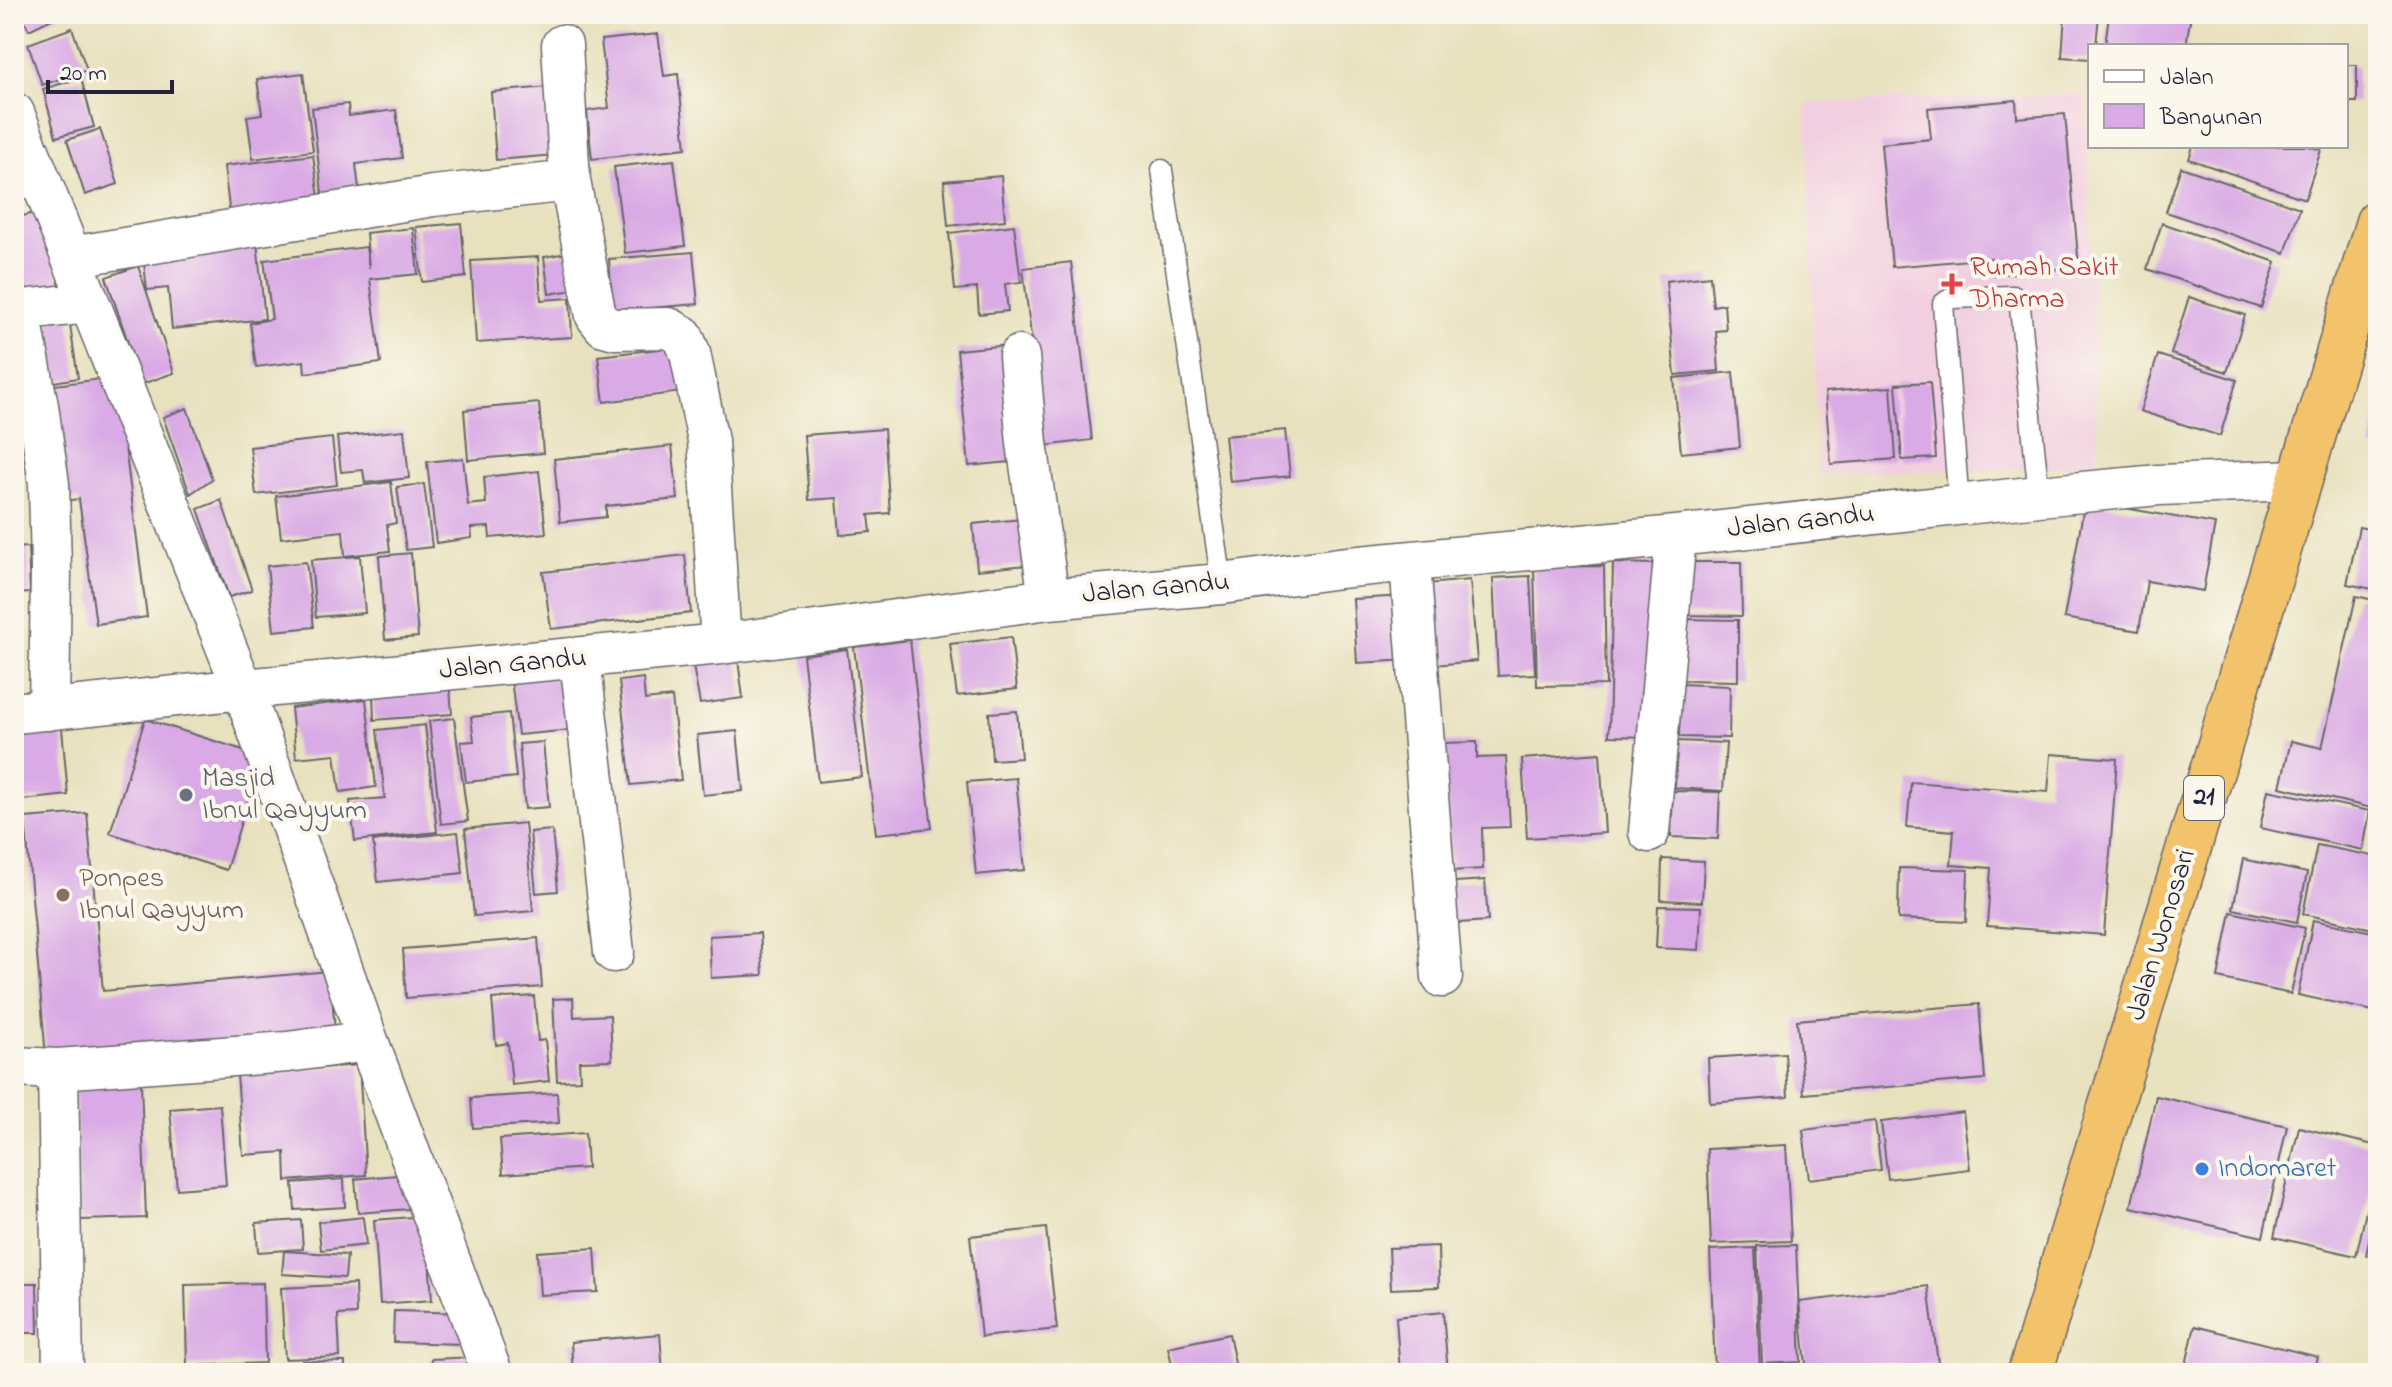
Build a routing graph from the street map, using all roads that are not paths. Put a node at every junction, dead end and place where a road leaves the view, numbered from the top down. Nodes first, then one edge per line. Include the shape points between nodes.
1 (562, 45) dead end
2 (14, 113) edge
3 (1162, 170) dead end
4 (570, 181) junction
5 (2378, 222) edge
6 (71, 257) junction
7 (89, 303) junction
8 (17, 312) edge
9 (2365, 312) edge
10 (1019, 356) dead end
11 (2300, 480) junction
12 (2039, 496) junction
13 (1959, 505) junction
14 (1676, 536) junction
15 (1410, 563) junction
16 (1222, 584) junction
17 (1049, 599) junction
18 (721, 644) junction
19 (580, 659) junction
20 (243, 689) junction
21 (32, 712) edge
22 (1649, 832) dead end
23 (614, 952) dead end
24 (1442, 977) dead end
25 (368, 1041) junction
26 (14, 1067) edge
27 (58, 1069) junction
28 (63, 1373) edge
29 (492, 1373) edge
30 (2030, 1373) edge

1 - 4 street
2 - 6 street
3 - 16 lane
4 - 6 street via 433,196
4 - 18 street via 596,316 615,329 669,328 683,336 690,353 708,441
5 - 9 highway, Jalan Wonosari / 21
6 - 7 street
7 - 8 street
7 - 20 street
8 - 21 street via 49,484 51,569
9 - 11 highway, Jalan Wonosari / 21
10 - 17 street
11 - 12 street, Jalan Gandu
11 - 30 highway, Jalan Wonosari / 21
12 - 13 street, Jalan Gandu
12 - 13 lane via 2020,307 2013,296 1951,298 1943,304
13 - 14 street, Jalan Gandu
14 - 15 street, Jalan Gandu
14 - 22 street
15 - 16 street, Jalan Gandu
15 - 24 street
16 - 17 street, Jalan Gandu
17 - 18 street, Jalan Gandu
18 - 19 street, Jalan Gandu
19 - 20 street, Jalan Gandu
19 - 23 street
20 - 21 street, Jalan Gandu
20 - 25 street
25 - 27 street
25 - 29 street
26 - 27 street
27 - 28 street

